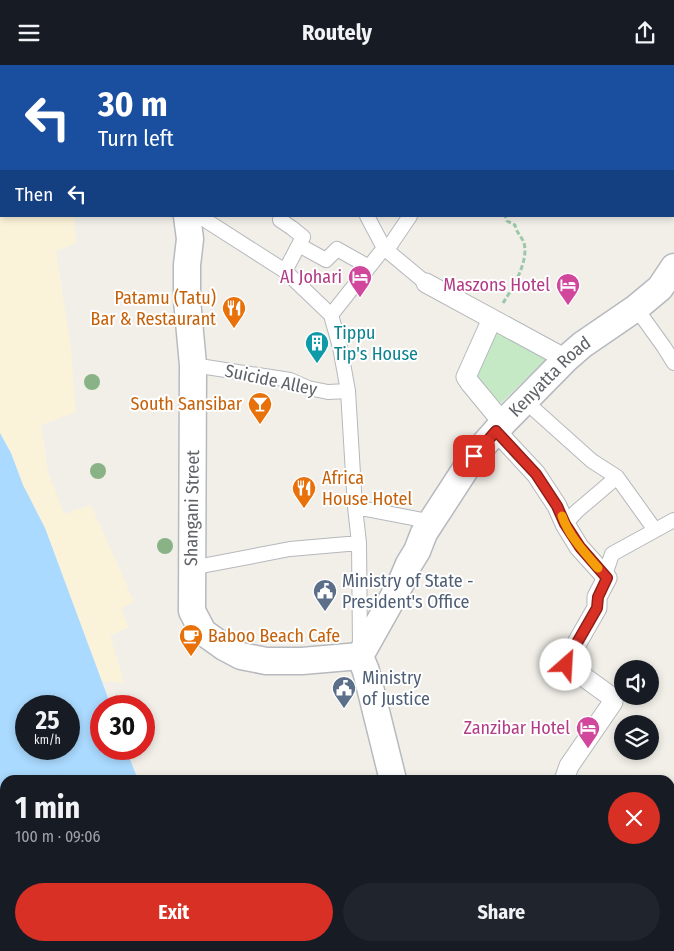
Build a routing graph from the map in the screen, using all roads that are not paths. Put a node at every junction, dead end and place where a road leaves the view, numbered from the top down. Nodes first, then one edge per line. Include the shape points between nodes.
1 (187, 217) edge
2 (201, 217) edge
3 (282, 217) edge
4 (367, 217) edge
5 (409, 217) edge
6 (299, 245) junction
7 (384, 248) junction
8 (369, 267) junction
9 (674, 267) edge
10 (285, 271) junction
11 (426, 283) joint
12 (636, 308) junction
13 (331, 315) junction
14 (492, 319) junction
15 (566, 359) junction
16 (674, 363) edge
17 (194, 365) junction
18 (348, 391) junction
19 (525, 401) junction
20 (499, 427) junction
21 (617, 477) junction
22 (355, 507) junction
23 (674, 520) edge
24 (433, 522) junction
25 (565, 524) junction
26 (654, 530) junction
27 (359, 543) junction
28 (191, 568) junction
29 (607, 578) junction
30 (360, 656) junction
31 (392, 775) edge
32 (566, 775) edge

1 - 17 main road, Shangani Street via 190,239 187,300
2 - 10 street
3 - 6 street via 280,220 303,237
4 - 7 street
5 - 7 street via 391,244
6 - 8 street via 326,260 337,249
6 - 10 street
7 - 8 street
7 - 11 street
8 - 13 street
9 - 12 main road, Kenyatta Road via 660,288
10 - 13 street
11 - 14 street
12 - 15 main road, Kenyatta Road
12 - 16 street
13 - 18 street
14 - 15 street
14 - 20 street via 466,377
15 - 19 main road, Kenyatta Road
17 - 18 street, Suicide Alley via 290,380 328,392
17 - 28 main road, Shangani Street
18 - 22 street
19 - 20 main road, Kenyatta Road
19 - 21 street via 592,461
20 - 24 main road, Kenyatta Road via 474,456
20 - 25 street via 536,474
21 - 25 street
21 - 26 street
22 - 24 street
22 - 27 street
23 - 26 street
24 - 30 main road, Kenyatta Road via 424,533 401,583
25 - 29 street
26 - 29 street via 612,554
27 - 28 street via 290,549
27 - 30 street
28 - 30 main road, Shangani Street via 192,611 202,631 241,656 266,661 302,661
29 - 32 street via 598,597 597,608 566,665 613,698 613,702
30 - 31 main road

